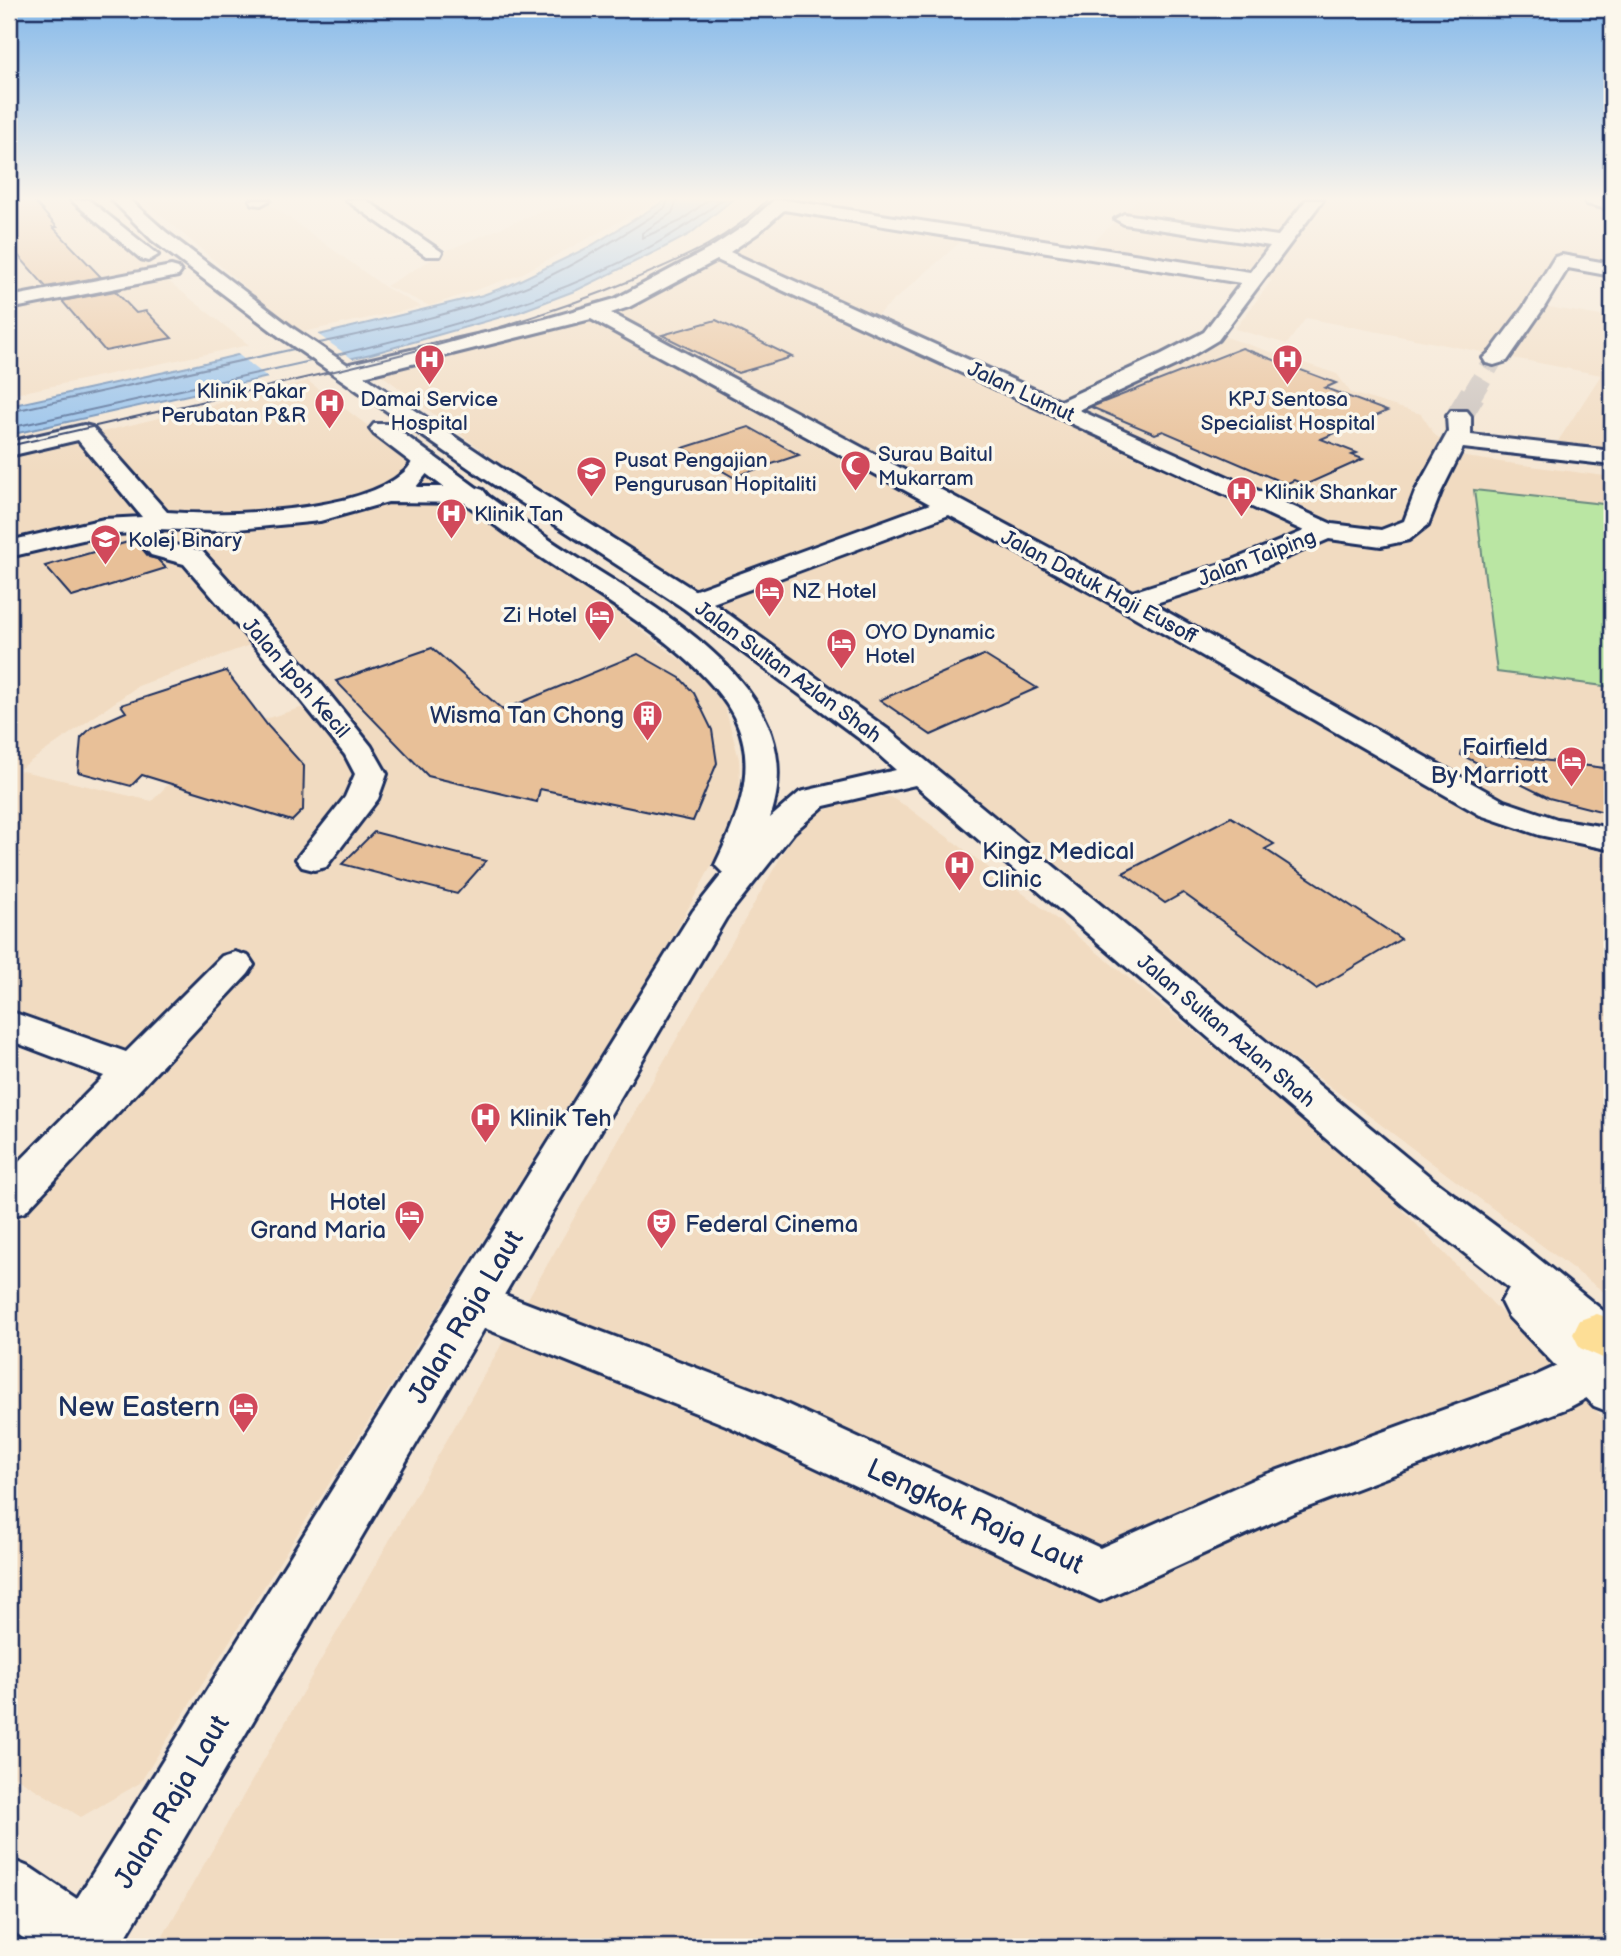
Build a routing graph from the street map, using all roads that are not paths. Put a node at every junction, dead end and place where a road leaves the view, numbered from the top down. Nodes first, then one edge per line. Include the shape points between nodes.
1 (70, 291) edge
2 (232, 291) edge
3 (644, 291) edge
4 (800, 291) edge
5 (1246, 291) edge
6 (1544, 291) edge
7 (9, 303) edge
8 (594, 312) junction
9 (1498, 358) tunnel mouth
10 (340, 368) junction
11 (1059, 410) junction
12 (363, 415) dead end
13 (1494, 444) junction
14 (9, 449) edge
15 (1612, 449) edge
16 (1612, 458) edge
17 (425, 461) junction
18 (387, 494) junction
19 (474, 495) junction
20 (949, 506) junction
21 (285, 518) junction
22 (151, 523) junction
23 (1326, 531) junction
24 (9, 549) edge
25 (192, 557) junction
26 (692, 601) junction
27 (1129, 602) junction
28 (920, 774) junction
29 (1612, 839) edge
30 (314, 859) dead end
31 (711, 911) junction
32 (235, 965) dead end
33 (9, 1025) edge
34 (134, 1071) junction
35 (9, 1200) edge
36 (474, 1303) junction
37 (1605, 1356) edge
38 (9, 1890) edge
39 (87, 1946) edge

1 - 7 street
2 - 10 street, Jalan Sultan Azlan Shah
3 - 8 street
4 - 11 street, Jalan Lumut
5 - 11 street via 1202,342
6 - 9 street
8 - 10 street via 358,369
8 - 20 street, Jalan Datuk Haji Eusoff
10 - 26 street, Jalan Sultan Azlan Shah via 469,458
11 - 23 street, Jalan Lumut
12 - 17 street, Jalan Sultan Azlan Shah
13 - 15 street, Jalan Taiping
13 - 16 street, Jalan Taiping
13 - 23 street, Jalan Taiping via 1460,424 1415,525 1400,534 1381,538
14 - 22 street via 84,432 156,517
17 - 18 street via 413,478
17 - 19 street, Jalan Sultan Azlan Shah
18 - 19 street
18 - 21 street
19 - 31 street, Jalan Sultan Azlan Shah via 695,652 753,721 760,747 761,796
20 - 26 street
20 - 27 street, Jalan Datuk Haji Eusoff
21 - 22 street
21 - 25 street
22 - 24 street via 104,527
22 - 25 street via 155,548
23 - 27 street, Jalan Taiping via 1243,566
25 - 30 street, Jalan Ipoh Kecil via 314,696 360,753 371,774 361,799
26 - 28 street, Jalan Sultan Azlan Shah via 879,738
27 - 29 street, Jalan Datuk Haji Eusoff via 1492,808 1551,828
28 - 31 street, Jalan Raja Laut via 812,799 782,825
28 - 37 street, Jalan Sultan Azlan Shah via 1419,1193
31 - 36 street, Jalan Raja Laut
32 - 34 street
33 - 34 street
34 - 35 street
36 - 37 street, Lengkok Raja Laut via 744,1409 1100,1575 1278,1494 1550,1393
36 - 39 street, Jalan Raja Laut
38 - 39 street

